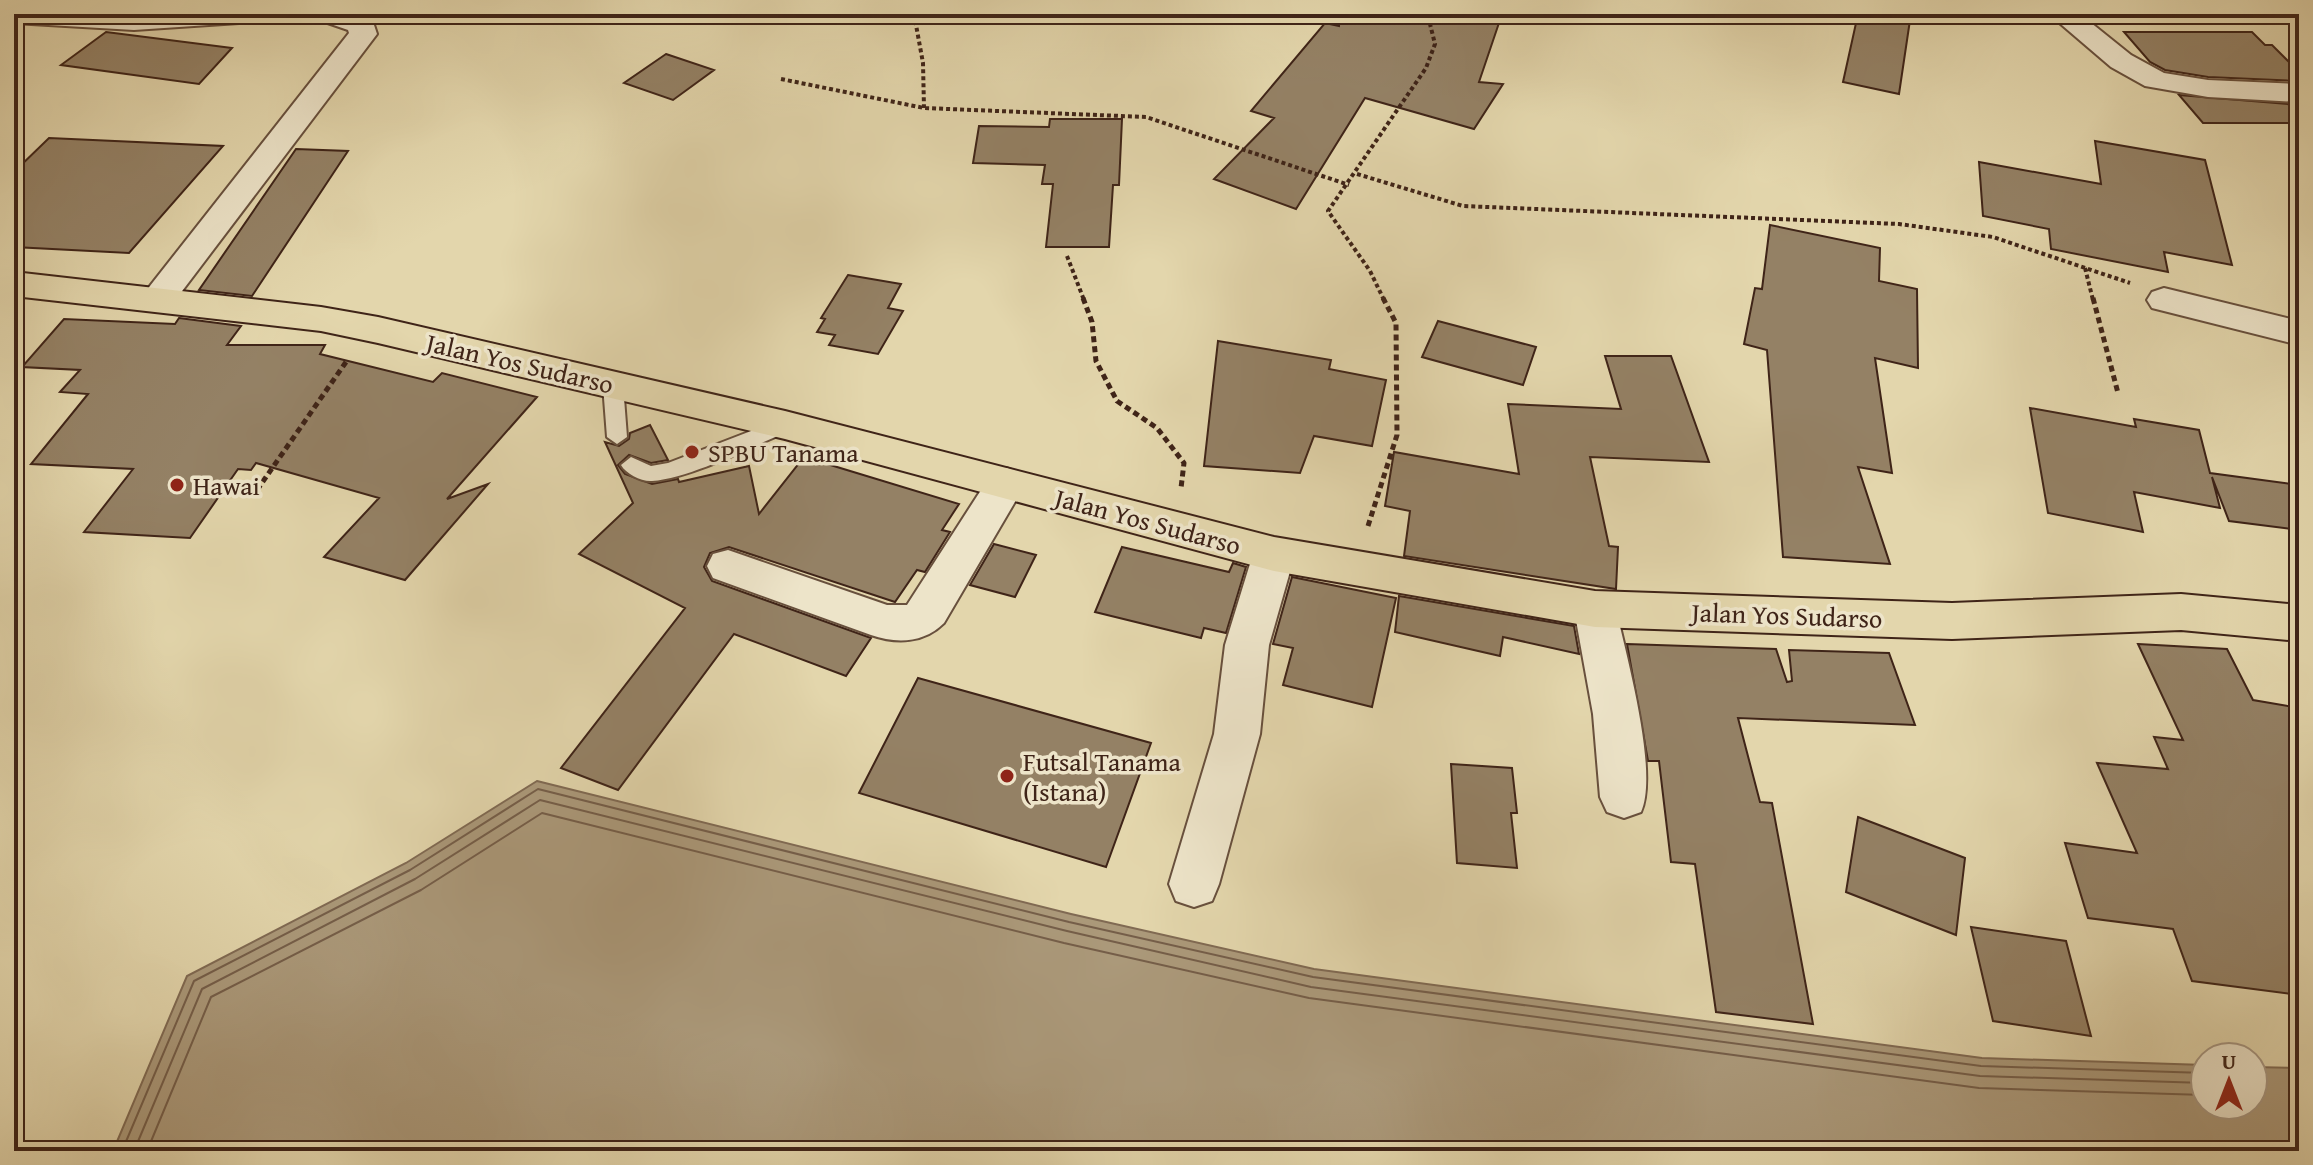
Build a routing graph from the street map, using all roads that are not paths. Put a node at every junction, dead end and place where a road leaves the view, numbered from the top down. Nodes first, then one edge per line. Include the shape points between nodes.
1 (254, 14) edge
2 (329, 14) edge
3 (2063, 14) edge
4 (14, 15) edge
5 (2299, 93) edge
6 (14, 284) edge
7 (158, 299) junction
8 (2164, 300) road end
9 (2299, 333) edge
10 (613, 385) junction
11 (785, 425) junction
12 (617, 437) dead end
13 (631, 465) dead end
14 (1006, 483) junction
15 (1274, 554) junction
16 (728, 566) dead end
17 (1595, 609) junction
18 (2299, 623) edge
19 (1624, 797) dead end
20 (1194, 884) dead end

1 - 4 street via 134,22
2 - 7 street via 362,25 363,34
3 - 5 street via 2152,79
6 - 7 main road, Jalan Yos Sudarso
7 - 10 main road, Jalan Yos Sudarso via 321,319
8 - 9 street
10 - 11 main road, Jalan Yos Sudarso
10 - 12 lane
11 - 13 lane via 671,470 649,474
11 - 14 main road, Jalan Yos Sudarso
14 - 15 main road, Jalan Yos Sudarso
14 - 16 street via 929,611 917,622 886,623
15 - 17 main road, Jalan Yos Sudarso
15 - 20 street via 1247,645 1237,734
17 - 18 main road, Jalan Yos Sudarso via 1952,621 2181,612
17 - 19 street via 1616,714

